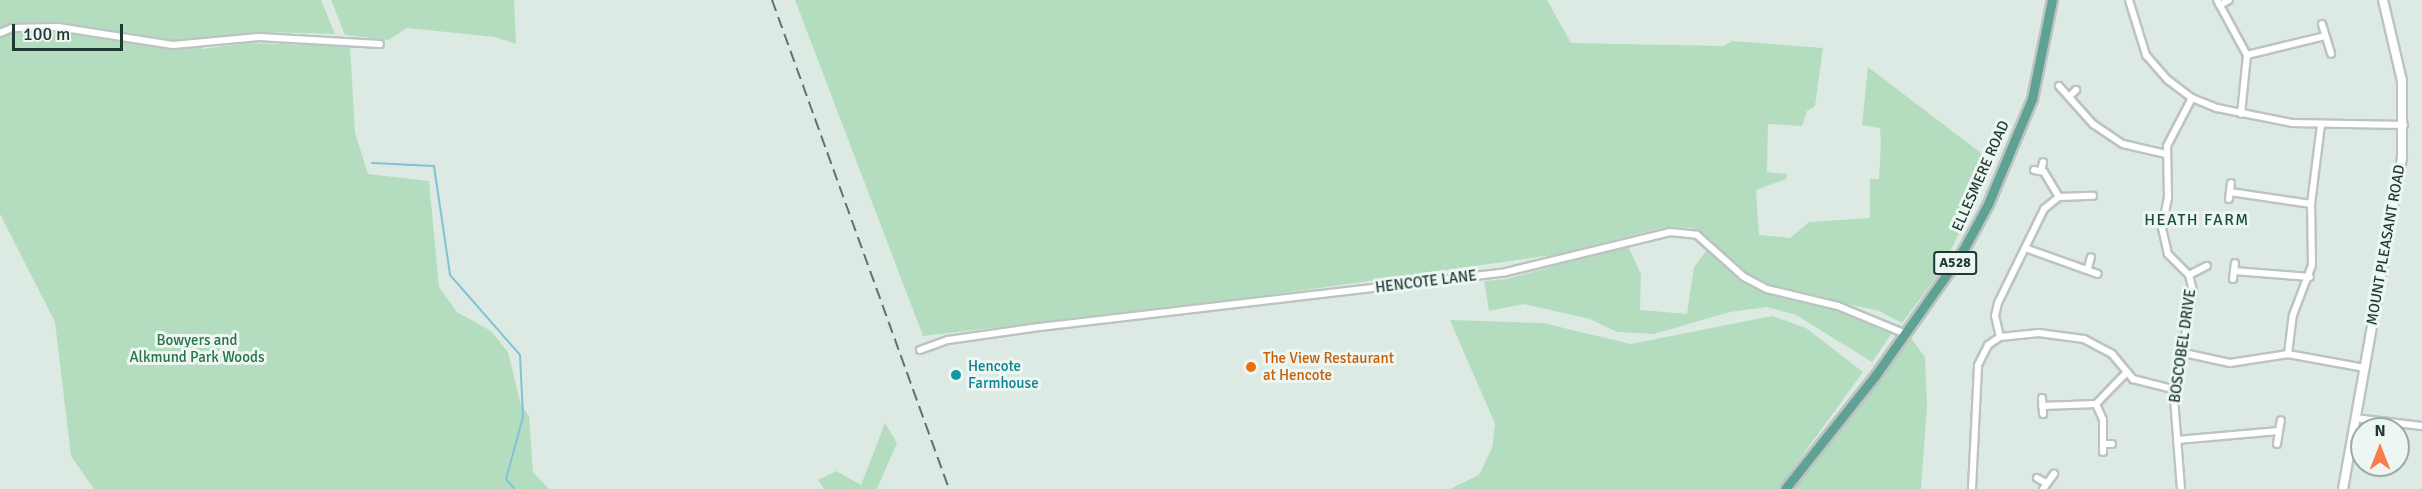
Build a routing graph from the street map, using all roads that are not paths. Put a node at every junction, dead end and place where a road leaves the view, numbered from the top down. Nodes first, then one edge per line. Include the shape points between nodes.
1 (2052, 0) edge
2 (2129, 0) edge
3 (2229, 0) edge
4 (2383, 0) edge
5 (2219, 2) edge
6 (2322, 24) dead end
7 (0, 33) edge
8 (2325, 36) junction
9 (380, 44) dead end
10 (2331, 54) dead end
11 (2247, 55) junction
12 (2059, 86) dead end
13 (2076, 90) dead end
14 (2069, 97) junction
15 (2192, 98) junction
16 (2241, 114) junction
17 (2321, 125) junction
18 (2404, 125) junction
19 (2166, 154) junction
20 (2043, 162) dead end
21 (2231, 183) dead end
22 (2082, 195) junction
23 (2093, 196) dead end
24 (2059, 197) junction
25 (2081, 203) dead end
26 (2312, 204) junction
27 (2025, 248) junction
28 (2091, 257) dead end
29 (2235, 263) dead end
30 (2206, 266) dead end
31 (2088, 268) junction
32 (2097, 274) dead end
33 (2189, 275) junction
34 (2310, 277) junction
35 (1906, 334) junction
36 (2000, 337) junction
37 (920, 350) dead end
38 (2184, 353) junction
39 (2288, 354) junction
40 (2365, 368) junction
41 (2126, 373) junction
42 (2176, 390) junction
43 (2042, 398) dead end
44 (2096, 404) junction
45 (2042, 405) junction
46 (2043, 414) dead end
47 (2355, 417) edge
48 (2281, 420) dead end
49 (2279, 431) junction
50 (2177, 440) junction
51 (2103, 444) junction
52 (2112, 444) dead end
53 (2277, 444) dead end
54 (2350, 448) edge
55 (2103, 452) dead end
56 (2054, 474) dead end
57 (2037, 478) dead end
58 (2045, 486) edge
59 (1785, 489) edge
60 (1972, 489) edge
61 (2181, 489) edge
62 (2343, 489) edge

1 - 35 main road, ELLESMERE ROAD / A528 via 2032,99 1988,204 1962,254
2 - 15 street via 2146,55 2168,80
3 - 5 street
4 - 18 street, MOUNT PLEASANT ROAD via 2402,81
5 - 11 street
6 - 8 street
7 - 9 street via 12,28 58,27 173,45 259,36
8 - 10 street
8 - 11 street
11 - 16 street
12 - 14 street
13 - 14 street
14 - 19 street via 2093,124 2123,144
15 - 16 street
15 - 19 street, BOSCOBEL DRIVE via 2169,138
16 - 17 street
17 - 18 street
17 - 26 street
18 - 40 street, MOUNT PLEASANT ROAD via 2401,163
19 - 33 street, BOSCOBEL DRIVE via 2164,245
20 - 24 street via 2038,170
21 - 26 street via 2229,196
22 - 23 street
22 - 24 street
22 - 25 street
24 - 27 street via 2044,208
26 - 34 street
27 - 31 street
27 - 36 street via 1998,303 1995,316
28 - 31 street
29 - 34 street via 2233,275
30 - 33 street, BOSCOBEL DRIVE
31 - 32 street
33 - 38 street, BOSCOBEL DRIVE via 2193,291
34 - 39 street via 2293,315
35 - 37 street, HENCOTE LANE via 1838,306 1767,289 1744,277 1697,235 1670,232 1506,272 1032,328 948,340
35 - 59 main road, ELLESMERE ROAD / A528
36 - 41 street via 2039,333 2084,339 2112,354
36 - 60 street via 1988,345 1978,365
38 - 39 street via 2230,363
38 - 42 street, BOSCOBEL DRIVE
39 - 40 street
40 - 47 street, MOUNT PLEASANT ROAD
41 - 42 street via 2143,384
41 - 44 street
42 - 50 street, BOSCOBEL DRIVE
43 - 45 street
44 - 45 street
44 - 51 street via 2103,420
45 - 46 street
48 - 49 street
49 - 50 street
49 - 53 street
50 - 61 street, BOSCOBEL DRIVE
51 - 52 street
51 - 55 street
54 - 62 street, MOUNT PLEASANT ROAD
56 - 58 street
57 - 58 street

